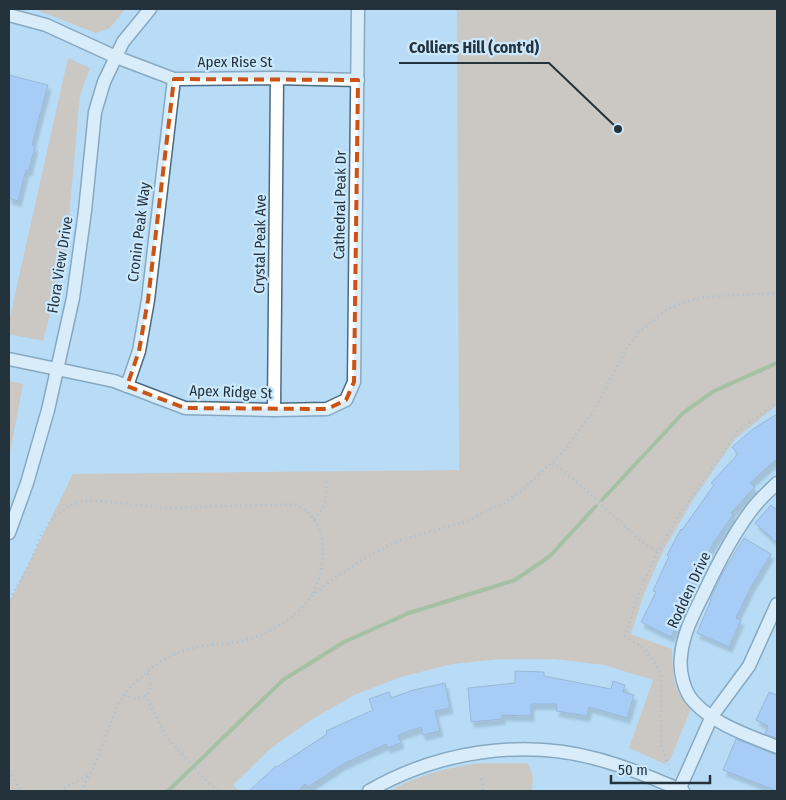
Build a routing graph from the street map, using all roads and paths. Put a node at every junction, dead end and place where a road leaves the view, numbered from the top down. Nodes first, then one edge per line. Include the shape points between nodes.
1 (150, 9) edge
2 (358, 9) edge
3 (9, 14) edge
4 (116, 57) junction
5 (277, 78) junction
6 (174, 79) junction
7 (358, 80) junction
8 (777, 293) edge
9 (9, 359) edge
10 (57, 370) junction
11 (127, 386) junction
12 (346, 400) joint
13 (777, 402) edge
14 (274, 410) junction
15 (553, 463) junction
16 (326, 479) dead end
17 (777, 483) edge
18 (314, 519) junction
19 (9, 533) edge
20 (658, 551) junction
21 (313, 595) junction
22 (9, 604) edge
23 (776, 609) edge
24 (146, 671) junction
25 (124, 695) junction
26 (145, 695) junction
27 (712, 716) junction
28 (777, 747) edge
29 (670, 770) dead end
30 (9, 771) edge
31 (90, 773) junction
32 (481, 779) dead end
33 (681, 790) edge
34 (21, 791) edge
35 (60, 791) edge
36 (81, 791) edge
37 (218, 791) edge
38 (369, 791) edge
39 (484, 791) edge

1 - 4 street, Flora View Drive via 123,42
2 - 7 street, Cathedral Peak Dr
3 - 4 street, Apex Rise St via 46,25
4 - 6 street, Apex Rise St
4 - 10 street, Flora View Drive via 95,112 73,298
5 - 6 street, Apex Rise St
5 - 7 street, Apex Rise St
5 - 14 street, Crystal Peak Ave
6 - 11 street, Cronin Peak Way via 148,300 139,351
7 - 12 street, Cathedral Peak Dr via 354,382
8 - 15 path via 704,297 666,310 652,320 626,347 595,409
9 - 10 street, Apex Ridge St
10 - 11 street, Apex Ridge St
10 - 19 street, Flora View Drive via 27,483
11 - 14 street, Apex Ridge St via 185,408
12 - 14 street, Apex Ridge St via 327,408
13 - 20 path via 737,432
15 - 20 path via 644,544
15 - 21 path via 504,503 464,522 398,541 368,556
16 - 18 path via 327,497
17 - 27 street, Rodden Drive via 754,507 730,541 684,638 680,659 683,682 693,702
18 - 21 path via 324,548 320,580
18 - 22 path via 306,509 295,504 166,508 84,501 56,515 43,530
20 - 29 path via 639,593 625,636 644,649 661,675 661,746
21 - 24 path via 289,619 264,634 179,652
23 - 27 street via 749,666
24 - 25 path
24 - 26 path via 152,683
25 - 26 path via 134,698
25 - 31 path
26 - 37 path via 176,750
27 - 28 street, Rodden Drive
27 - 33 street
30 - 34 path
31 - 35 path
31 - 36 path
32 - 39 path
33 - 38 street via 596,758 525,749 478,752 432,763

